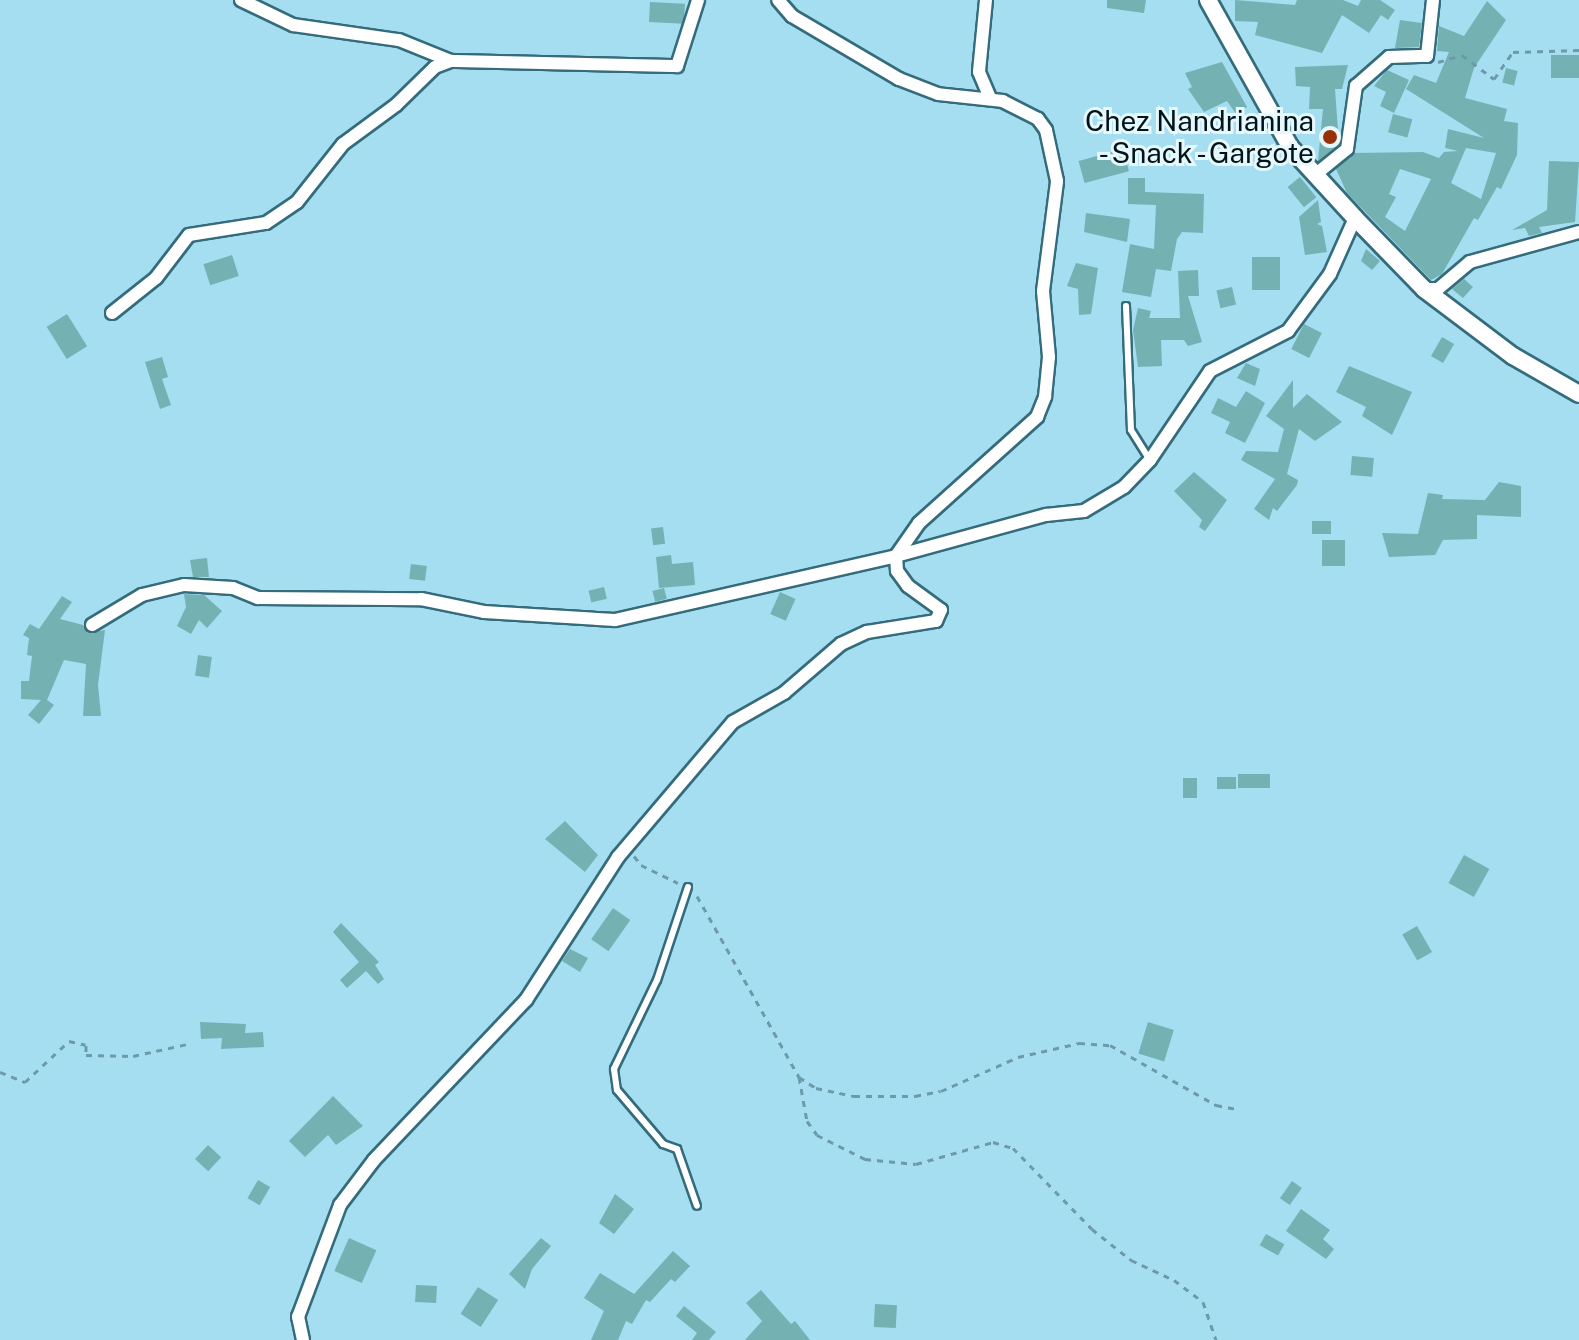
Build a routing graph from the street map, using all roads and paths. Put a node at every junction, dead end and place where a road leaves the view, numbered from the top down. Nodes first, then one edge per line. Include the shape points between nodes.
1 (241, 0) edge
2 (698, 0) edge
3 (778, 0) edge
4 (986, 0) edge
5 (1208, 0) edge
6 (1433, 0) edge
7 (1579, 50) edge
8 (1427, 56) junction
9 (451, 61) junction
10 (989, 96) junction
11 (1316, 174) junction
12 (1355, 218) junction
13 (1579, 232) edge
14 (1424, 289) junction
15 (1126, 306) dead end
16 (112, 313) dead end
17 (1579, 394) edge
18 (1150, 460) junction
19 (896, 556) junction
20 (92, 625) dead end
21 (630, 841) junction
22 (688, 887) junction
23 (187, 1044) dead end
24 (0, 1072) edge
25 (799, 1077) junction
26 (1237, 1109) dead end
27 (697, 1206) dead end
28 (303, 1340) edge
29 (1216, 1340) edge

1 - 9 street via 293,25 399,40
2 - 9 street via 677,66
3 - 10 street via 792,16 899,79 938,94
4 - 10 street via 979,72
5 - 11 street via 1290,147
6 - 8 street
7 - 8 path via 1513,52 1494,79 1462,55 1441,63
8 - 11 street via 1389,57 1356,86 1347,149
9 - 16 street via 417,80 396,105 343,144 297,202 266,223 189,235 156,278
10 - 19 street via 1038,119 1057,181 1043,291 1049,357 1045,397 1037,417 919,523
11 - 12 street
12 - 14 street
12 - 18 street via 1330,274 1288,331 1210,371
13 - 14 street via 1470,262 1438,289
14 - 17 street via 1513,356
15 - 18 lane via 1123,349 1131,430
18 - 19 street via 1124,487 1084,511 1046,515
19 - 20 street via 615,620 484,612 421,599 258,598 233,588 184,585 142,595
19 - 21 street via 897,571 908,586 941,610 936,621 867,632 841,644 784,693 733,722
21 - 22 path via 641,865
21 - 28 street via 526,1000 408,1120 340,1205 298,1317
22 - 25 path
22 - 27 lane via 657,980 614,1069 617,1090 663,1144 677,1149
23 - 24 path via 133,1056 86,1055 86,1045 69,1041 25,1082
25 - 26 path via 816,1088 854,1096 915,1096 941,1091 1029,1053 1079,1043 1110,1045 1216,1105
25 - 29 path via 807,1121 817,1135 865,1159 916,1164 993,1142 1013,1148 1092,1229 1131,1260 1174,1280 1203,1302

